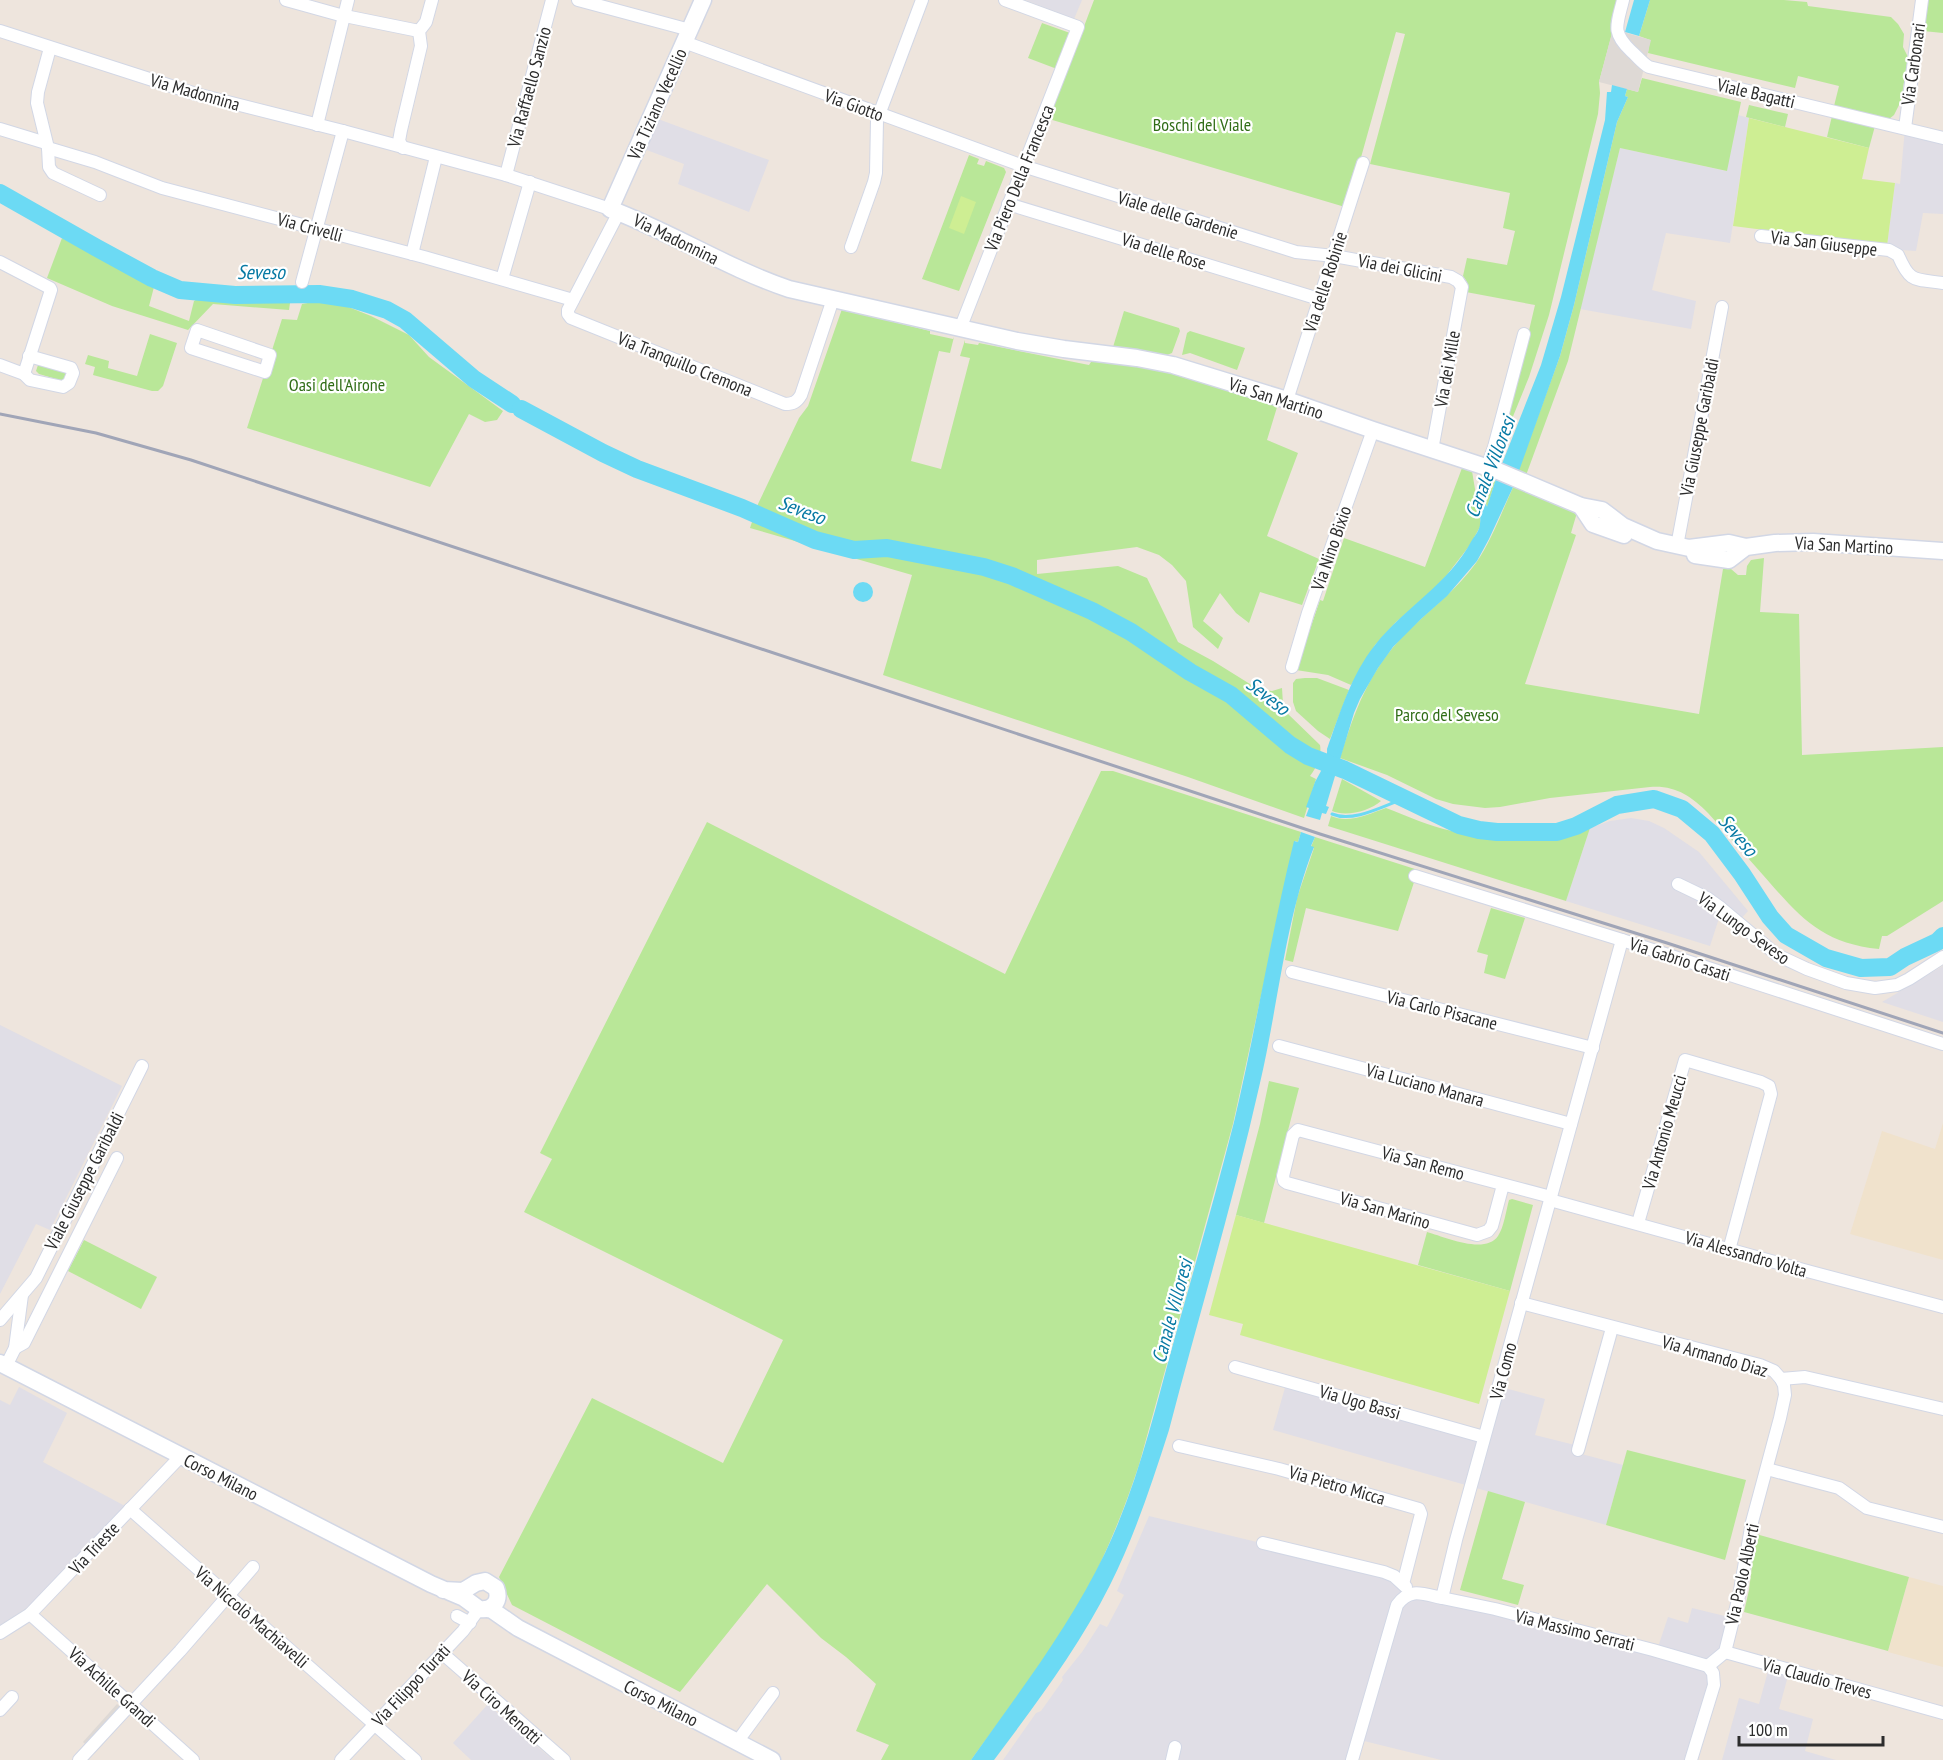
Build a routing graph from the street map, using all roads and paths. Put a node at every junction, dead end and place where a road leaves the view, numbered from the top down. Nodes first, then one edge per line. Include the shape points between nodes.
1 (286, 0) edge
2 (348, 0) edge
3 (432, 0) edge
4 (552, 0) edge
5 (578, 0) edge
6 (703, 0) edge
7 (922, 0) edge
8 (1005, 0) edge
9 (1623, 0) edge
10 (1922, 0) edge
11 (344, 15) junction
12 (0, 31) edge
13 (419, 31) junction
14 (687, 36) junction
15 (50, 48) junction
16 (879, 114) junction
17 (317, 125) junction
18 (1905, 128) junction
19 (0, 129) edge
20 (343, 131) junction
21 (1943, 138) edge
22 (44, 144) junction
23 (398, 144) junction
24 (436, 156) junction
25 (1363, 163) dead end
26 (1023, 166) junction
27 (506, 175) junction
28 (530, 183) junction
29 (100, 195) dead end
30 (1008, 204) junction
31 (615, 211) junction
32 (318, 229) junction
33 (1761, 236) dead end
34 (851, 247) dead end
35 (412, 254) junction
36 (1334, 256) junction
37 (0, 262) edge
38 (502, 279) junction
39 (302, 282) dead end
40 (1943, 283) edge
41 (1462, 287) joint
42 (833, 299) junction
43 (1319, 299) junction
44 (573, 300) junction
45 (1722, 307) dead end
46 (960, 329) junction
47 (1524, 334) dead end
48 (191, 348) joint
49 (29, 356) junction
50 (0, 365) edge
51 (24, 374) junction
52 (1287, 400) junction
53 (1373, 430) junction
54 (1432, 450) junction
55 (1493, 469) junction
56 (1581, 506) junction
57 (1677, 546) junction
58 (1746, 547) junction
59 (1943, 551) edge
60 (1292, 667) dead end
61 (1415, 876) dead end
62 (1678, 884) dead end
63 (1622, 940) junction
64 (1943, 957) edge
65 (1292, 972) dead end
66 (1943, 1044) edge
67 (1280, 1046) dead end
68 (1593, 1048) junction
69 (142, 1066) dead end
70 (1571, 1124) junction
71 (1296, 1131) joint
72 (117, 1158) dead end
73 (1503, 1185) junction
74 (1550, 1199) junction
75 (1638, 1223) junction
76 (1729, 1250) junction
77 (22, 1294) junction
78 (1521, 1303) junction
79 (1943, 1307) edge
80 (0, 1320) edge
81 (1612, 1328) junction
82 (15, 1348) junction
83 (3, 1365) edge
84 (1235, 1367) dead end
85 (1781, 1379) junction
86 (1943, 1409) edge
87 (1484, 1437) junction
88 (1179, 1446) dead end
89 (1578, 1450) dead end
90 (181, 1456) junction
91 (1767, 1469) junction
92 (130, 1509) junction
93 (1943, 1527) edge
94 (1263, 1543) dead end
95 (253, 1567) dead end
96 (1407, 1588) junction
97 (228, 1595) junction
98 (1442, 1598) junction
99 (482, 1602) junction
100 (30, 1614) junction
101 (457, 1616) dead end
102 (470, 1623) junction
103 (0, 1633) edge
104 (1725, 1652) junction
105 (442, 1653) junction
106 (1708, 1666) junction
107 (773, 1693) dead end
108 (12, 1697) dead end
109 (131, 1704) junction
110 (0, 1710) edge
111 (1943, 1713) edge
112 (374, 1724) junction
113 (737, 1742) junction
114 (1175, 1747) dead end
115 (561, 1758) edge
116 (80, 1760) edge
117 (193, 1760) edge
118 (341, 1760) edge
119 (415, 1760) edge
120 (772, 1760) edge
121 (1172, 1760) edge
122 (1352, 1760) edge
123 (1690, 1760) edge

1 - 11 street
2 - 11 street
3 - 13 street
4 - 27 street, Via Raffaello Sanzio
5 - 14 street, Via Giotto
6 - 14 street, Via Tiziano Vecellio
7 - 16 street
8 - 26 street, Via Piero Della Francesca via 1078,27
9 - 18 street, Viale Bagatti via 1616,30 1624,45 1649,67
10 - 18 street, Via Carbonari
11 - 13 street
11 - 17 street
12 - 15 street, Via Madonnina
13 - 23 street via 421,46
14 - 16 street, Via Giotto
14 - 31 street, Via Tiziano Vecellio
15 - 17 street, Via Madonnina via 196,94
15 - 22 street via 37,103
16 - 26 street, Via Giotto
16 - 34 street via 874,182
17 - 20 street, Via Madonnina
18 - 21 street, Viale Bagatti
19 - 22 street, Via Crivelli
20 - 23 street, Via Madonnina
20 - 32 street
22 - 29 street via 53,173
22 - 32 street, Via Crivelli via 162,188
23 - 24 street, Via Madonnina
24 - 27 street, Via Madonnina
24 - 35 street
25 - 36 street, Via delle Robinie
26 - 30 street, Via Piero Della Francesca
26 - 36 street, Viale delle Gardenie via 1296,252
27 - 28 street, Via Madonnina
28 - 31 street, Via Madonnina
28 - 38 street
30 - 43 street, Via delle Rose
30 - 46 street, Via Piero Della Francesca
31 - 42 street, Via Madonnina via 760,279
31 - 44 street
32 - 35 street, Via Crivelli
32 - 39 street
33 - 40 street, Via San Giuseppe via 1889,250 1898,255 1910,276
35 - 38 street, Via Crivelli
36 - 41 street, Via dei Glicini via 1451,277
36 - 43 street, Via delle Robinie
37 - 49 street via 51,291
38 - 44 street, Via Crivelli
41 - 54 street, Via dei Mille
42 - 44 street, Via Tranquillo Cremona via 801,394 795,402 785,404 571,318 568,314
42 - 46 street, Via Madonnina
43 - 52 street, Via delle Robinie
45 - 57 street, Via Giuseppe Garibaldi
46 - 52 street, Via San Martino via 1155,361
47 - 55 street via 1494,447
48 - 48 street via 197,330 270,355 265,372
49 - 51 street
49 - 51 street via 71,368 73,373 63,387 30,380
50 - 51 street
52 - 53 street, Via San Martino
53 - 54 street, Via San Martino
53 - 60 street, Via Nino Bixio
54 - 55 street, Via San Martino
55 - 56 street, Via San Martino
56 - 57 street, Via San Martino via 1602,510 1632,531
56 - 58 street, Via San Martino via 1596,525 1671,552 1729,560
57 - 58 street, Via San Martino via 1700,548 1729,543
58 - 59 street, Via San Martino via 1813,542
61 - 63 street, Via Gabrio Casati
62 - 64 street, Via Lungo Seveso via 1714,903 1784,958 1846,983 1875,988 1897,984
63 - 66 street, Via Gabrio Casati
63 - 68 street, Via Como
65 - 68 street, Via Carlo Pisacane
67 - 70 street, Via Luciano Manara
68 - 70 street, Via Como
69 - 77 street, Viale Giuseppe Garibaldi via 36,1278
70 - 74 street, Via Como
71 - 73 street, Via San Remo
71 - 73 street, Via San Marino via 1283,1176 1287,1183 1470,1234 1488,1231
72 - 82 street, Viale Giuseppe Garibaldi via 24,1343
73 - 74 street, Via San Remo
74 - 75 street, Via Alessandro Volta
74 - 78 street, Via Como
75 - 76 street, Via Alessandro Volta
75 - 76 street, Via Antonio Meucci via 1685,1060 1761,1082 1772,1094
76 - 79 street, Via Alessandro Volta
77 - 80 street, Viale Giuseppe Garibaldi
77 - 82 street, Viale Giuseppe Garibaldi
78 - 81 street, Via Armando Diaz
78 - 87 street, Via Como
81 - 85 street, Via Armando Diaz via 1760,1365
81 - 89 street
82 - 83 street, Viale Giuseppe Garibaldi
83 - 90 street, Corso Milano
84 - 87 street, Via Ugo Bassi
85 - 86 street, Via Armando Diaz via 1805,1377
85 - 91 street, Via Paolo Alberti via 1785,1395
87 - 98 street, Via Como
88 - 96 street, Via Pietro Micca via 1279,1468 1419,1509
90 - 92 street, Via Trieste
90 - 99 street, Corso Milano via 443,1590 457,1591
91 - 93 street via 1839,1488 1867,1508
91 - 104 street, Via Paolo Alberti
92 - 97 street, Via Niccolò Machiavelli
92 - 100 street, Via Trieste
94 - 96 street via 1384,1572
95 - 97 street
96 - 98 street
96 - 122 street via 1394,1612
97 - 109 street
97 - 112 street, Via Niccolò Machiavelli
98 - 106 street, Via Massimo Serrati
99 - 102 street, Via Filippo Turati
99 - 113 street, Corso Milano via 518,1628
100 - 103 street, Via Trieste
100 - 109 street, Via Achille Grandi
101 - 102 street
102 - 105 street, Via Filippo Turati
104 - 106 street
104 - 111 street, Via Claudio Treves
105 - 112 street, Via Filippo Turati
105 - 115 street, Via Ciro Menotti
106 - 123 street via 1715,1679 1713,1692
107 - 113 street
108 - 110 street
109 - 116 street
109 - 117 street, Via Achille Grandi
112 - 118 street, Via Filippo Turati
112 - 119 street, Via Niccolò Machiavelli
113 - 120 street, Corso Milano
114 - 121 street

